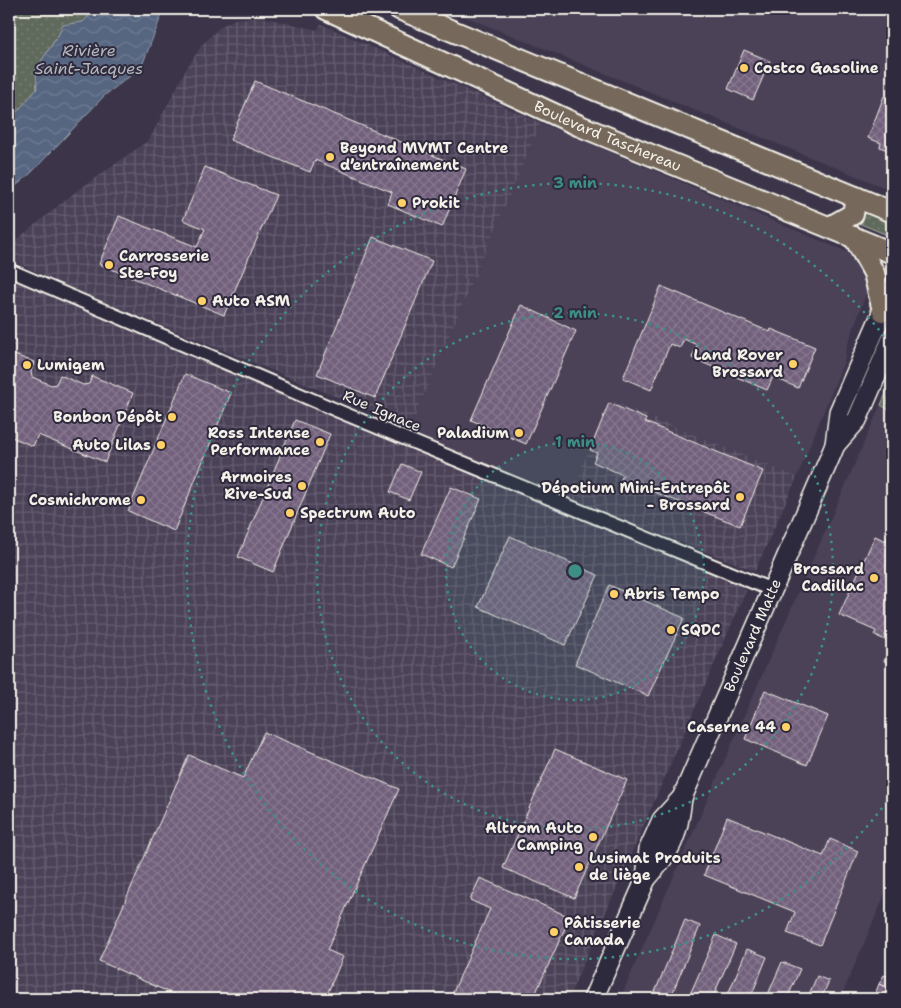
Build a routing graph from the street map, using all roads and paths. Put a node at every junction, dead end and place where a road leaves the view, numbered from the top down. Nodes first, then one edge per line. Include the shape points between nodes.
1 (330, 9) edge
2 (399, 9) edge
3 (356, 15) edge
4 (856, 197) junction
5 (888, 206) edge
6 (830, 227) junction
7 (854, 238) junction
8 (892, 253) edge
9 (9, 270) edge
10 (892, 290) edge
11 (883, 311) junction
12 (892, 339) edge
13 (835, 446) junction
14 (772, 590) junction
15 (593, 999) edge

1 - 3 main road, Boulevard Taschereau
2 - 4 main road
3 - 6 main road, Boulevard Taschereau via 580,126
4 - 5 main road
4 - 6 main road via 853,214
6 - 7 main road, Boulevard Taschereau
7 - 8 main road, Boulevard Taschereau
7 - 11 main road via 874,273
9 - 14 street, Rue Ignace via 343,413
10 - 11 main road, Boulevard Matte
11 - 13 main road, Boulevard Matte via 839,412
12 - 13 main road, Boulevard Matte via 857,420
13 - 14 main road, Boulevard Matte
14 - 15 main road, Boulevard Matte via 682,798 678,828 666,857 646,879

